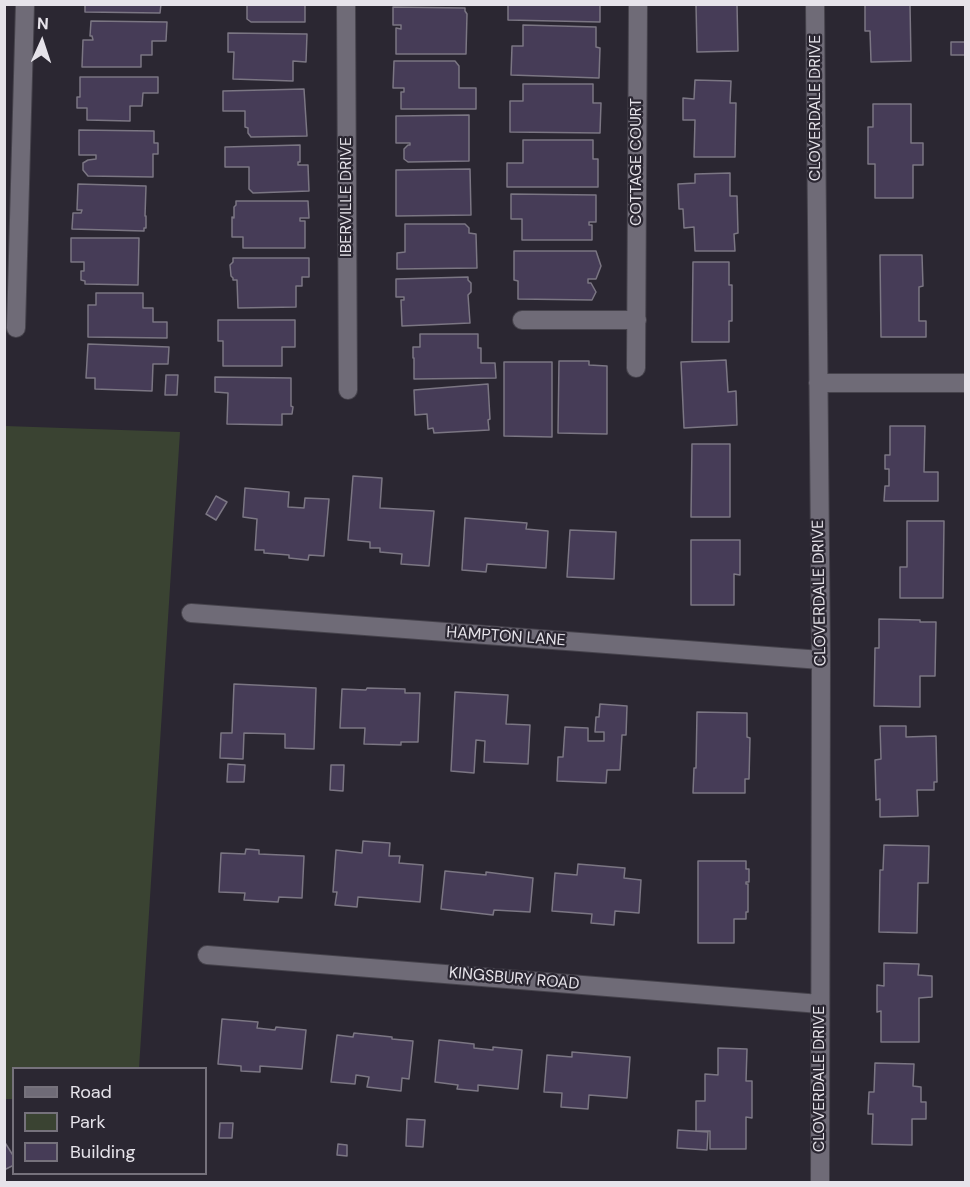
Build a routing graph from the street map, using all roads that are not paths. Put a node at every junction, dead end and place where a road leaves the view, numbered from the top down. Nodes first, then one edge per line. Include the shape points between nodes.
1 (25, 4) edge
2 (346, 4) edge
3 (638, 4) edge
4 (815, 4) edge
5 (522, 320) dead end
6 (637, 320) junction
7 (16, 328) dead end
8 (636, 368) dead end
9 (818, 383) junction
10 (966, 383) edge
11 (348, 390) dead end
12 (190, 614) dead end
13 (821, 660) junction
14 (207, 955) dead end
15 (820, 1004) junction
16 (820, 1182) edge

1 - 7 street
2 - 11 street, IBERVILLE DRIVE
3 - 6 street, COTTAGE COURT
4 - 9 street, CLOVERDALE DRIVE
5 - 6 street
6 - 8 street, COTTAGE COURT
9 - 10 street
9 - 13 street, CLOVERDALE DRIVE
12 - 13 street, HAMPTON LANE
13 - 15 street, CLOVERDALE DRIVE
14 - 15 street, KINGSBURY ROAD
15 - 16 street, CLOVERDALE DRIVE

